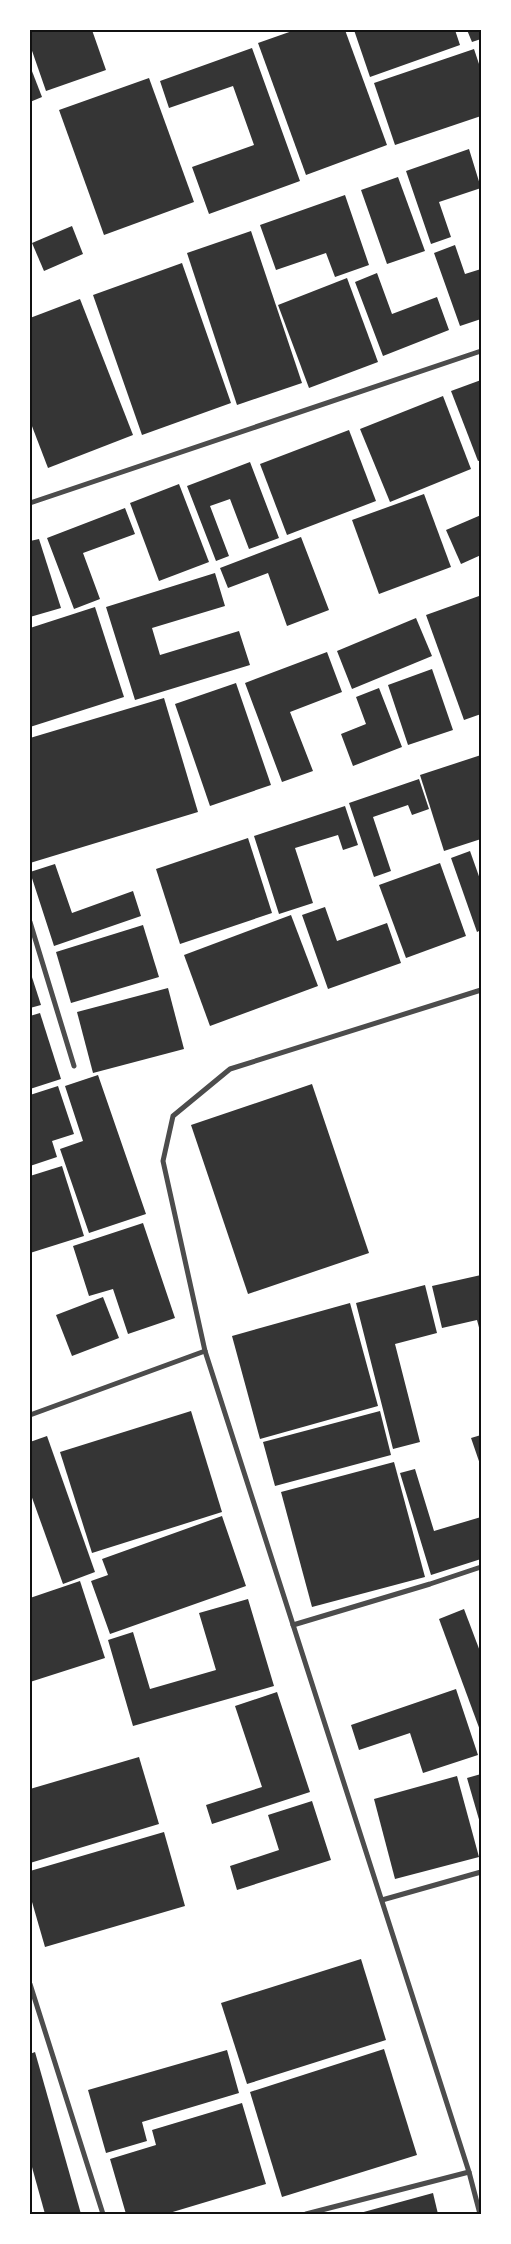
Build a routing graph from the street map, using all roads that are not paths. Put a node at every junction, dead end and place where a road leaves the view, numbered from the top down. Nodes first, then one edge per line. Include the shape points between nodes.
1 (481, 351) edge
2 (30, 503) edge
3 (30, 922) edge
4 (481, 990) edge
5 (74, 1066) dead end
6 (205, 1351) junction
7 (30, 1414) edge
8 (481, 1566) edge
9 (293, 1625) junction
10 (481, 1872) edge
11 (382, 1900) junction
12 (30, 1984) edge
13 (469, 2172) junction
14 (103, 2214) edge
15 (306, 2214) edge
16 (480, 2214) edge

1 - 2 street
3 - 5 street
4 - 6 street via 230,1069 172,1116 162,1161
6 - 7 street
6 - 9 street
8 - 9 street
9 - 11 street
10 - 11 street
11 - 13 street
12 - 14 street
13 - 15 street
13 - 16 street

